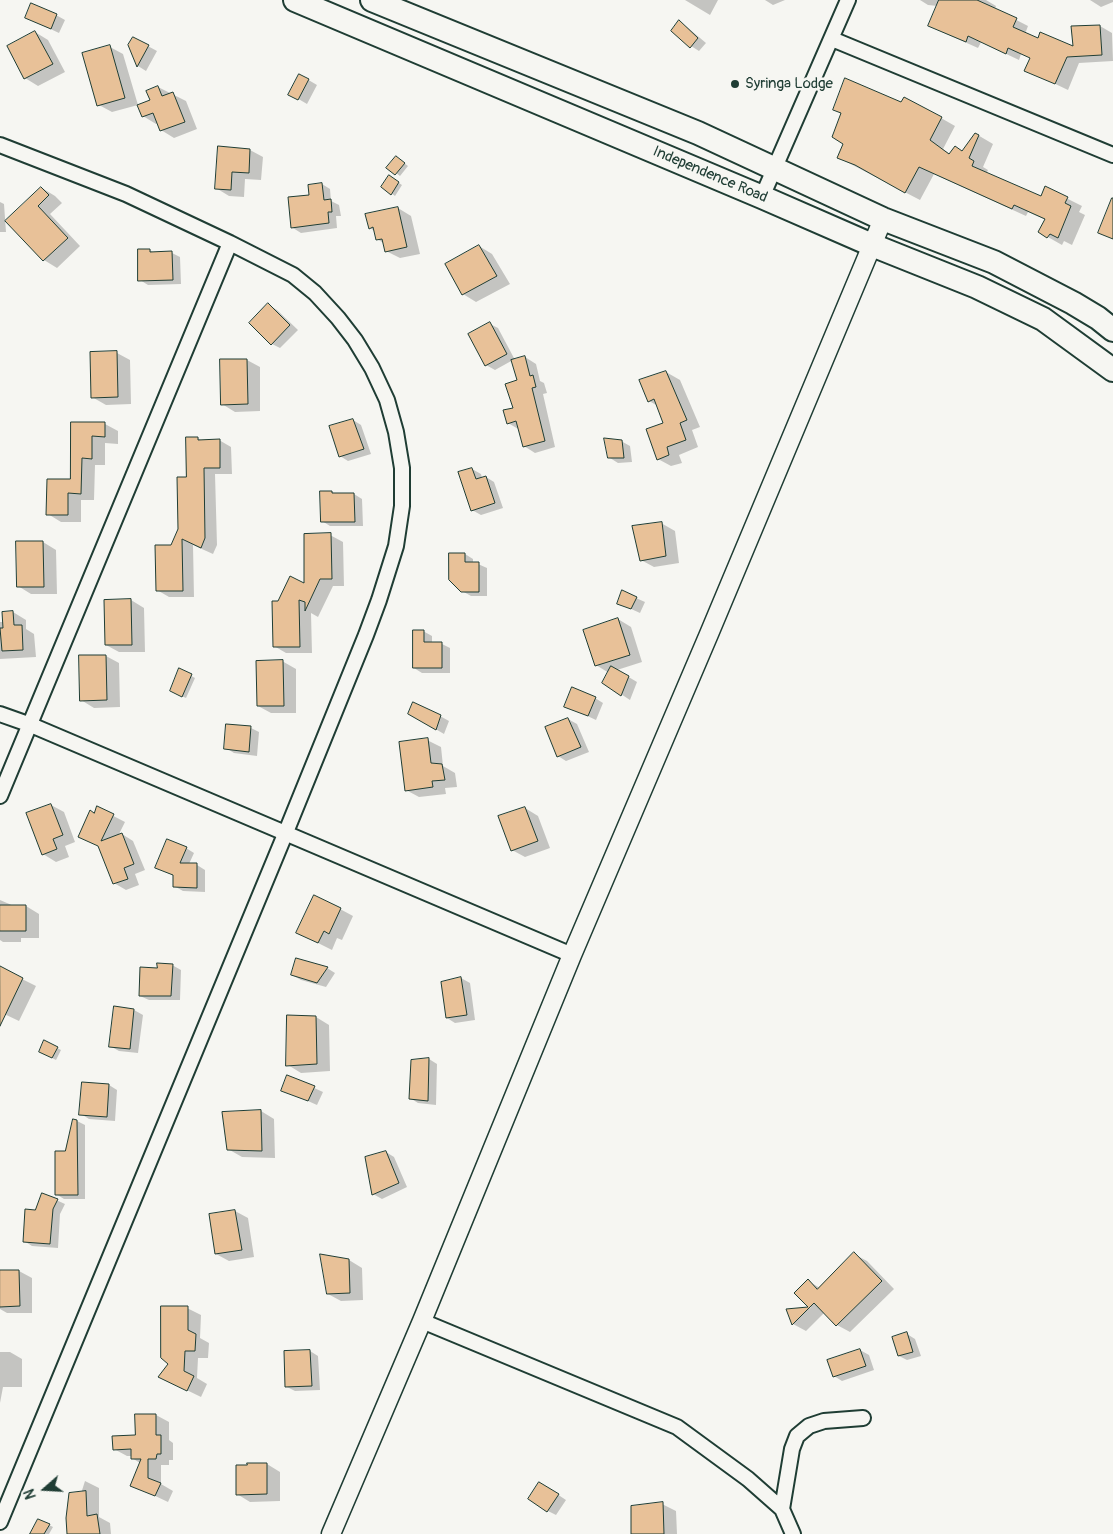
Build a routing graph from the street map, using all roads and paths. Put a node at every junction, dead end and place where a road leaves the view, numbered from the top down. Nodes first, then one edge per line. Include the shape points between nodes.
1 (295, 0) edge
2 (372, 0) edge
3 (848, 0) edge
4 (832, 39) junction
5 (0, 145) edge
6 (1113, 155) edge
7 (775, 170) junction
8 (762, 197) junction
9 (883, 219) junction
10 (230, 243) junction
11 (872, 245) junction
12 (1113, 330) edge
13 (1113, 370) edge
14 (0, 714) edge
15 (30, 725) junction
16 (0, 796) edge
17 (286, 832) junction
18 (572, 955) junction
19 (422, 1321) junction
20 (863, 1418) dead end
21 (782, 1509) junction
22 (0, 1522) edge
23 (332, 1534) edge
24 (793, 1534) edge

1 - 8 main road, Independence Road
2 - 7 main road, Independence Road via 698,133
3 - 4 street
4 - 6 street
4 - 7 street
5 - 10 street via 126,194
7 - 8 street
7 - 9 main road, Independence Road
8 - 11 main road, Independence Road
9 - 11 street
9 - 12 main road, Independence Road via 994,262 1074,303
10 - 15 street
10 - 17 street via 293,275 338,318 355,340 388,400 402,468 402,506 396,546 379,600
11 - 13 main road, Independence Road via 977,286 1043,319
11 - 18 street
14 - 15 street
15 - 16 street
15 - 17 street
17 - 18 street
17 - 22 street
18 - 19 street
19 - 21 street via 677,1427 748,1479
19 - 23 street
20 - 21 street via 824,1421 809,1426 797,1436
21 - 24 street

